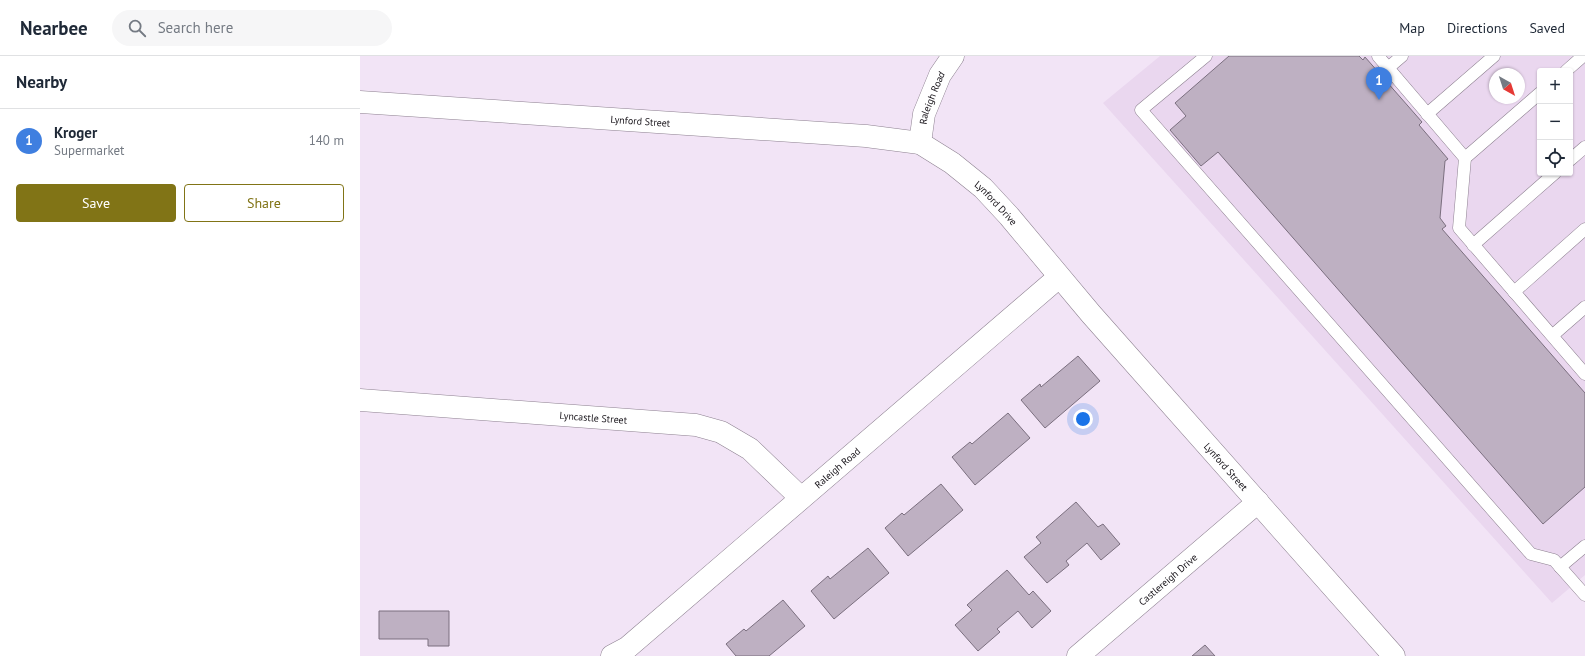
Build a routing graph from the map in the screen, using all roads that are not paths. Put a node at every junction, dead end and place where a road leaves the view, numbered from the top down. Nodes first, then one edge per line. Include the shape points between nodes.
1 (953, 56) edge
2 (1206, 56) edge
3 (1378, 56) edge
4 (1402, 56) edge
5 (1494, 56) edge
6 (1583, 56) edge
7 (1388, 68) junction
8 (1569, 68) edge
9 (1537, 96) edge
10 (360, 102) edge
11 (1427, 114) junction
12 (920, 143) junction
13 (1585, 147) edge
14 (1573, 157) edge
15 (1465, 158) junction
16 (1552, 176) edge
17 (1585, 229) edge
18 (1473, 245) junction
19 (1059, 277) junction
20 (1514, 292) junction
21 (1585, 307) edge
22 (1553, 335) junction
23 (1585, 374) edge
24 (360, 400) edge
25 (801, 498) junction
26 (1258, 502) junction
27 (1585, 546) edge
28 (1560, 567) junction
29 (1585, 596) edge
30 (612, 656) edge
31 (1078, 656) edge
32 (1394, 656) edge

1 - 12 street, Raleigh Road via 940,75 924,114
2 - 28 lane via 1141,110 1531,554 1554,560
3 - 7 lane
4 - 7 lane
5 - 11 lane
6 - 8 lane
7 - 11 lane
9 - 15 lane
10 - 12 street, Lynford Street via 858,136
11 - 15 lane
12 - 19 street, Lynford Drive via 952,163 983,188
13 - 14 lane
15 - 18 lane via 1459,228
16 - 18 lane
17 - 20 lane
18 - 20 lane
19 - 25 street, Raleigh Road
19 - 26 street, Lynford Street
20 - 22 lane
21 - 22 lane
22 - 23 lane
24 - 25 street, Lyncastle Street via 696,425 721,432 750,450
25 - 30 street, Raleigh Road via 626,648
26 - 31 street, Castlereigh Drive
26 - 32 street, Lynford Street
27 - 28 lane
28 - 29 lane

